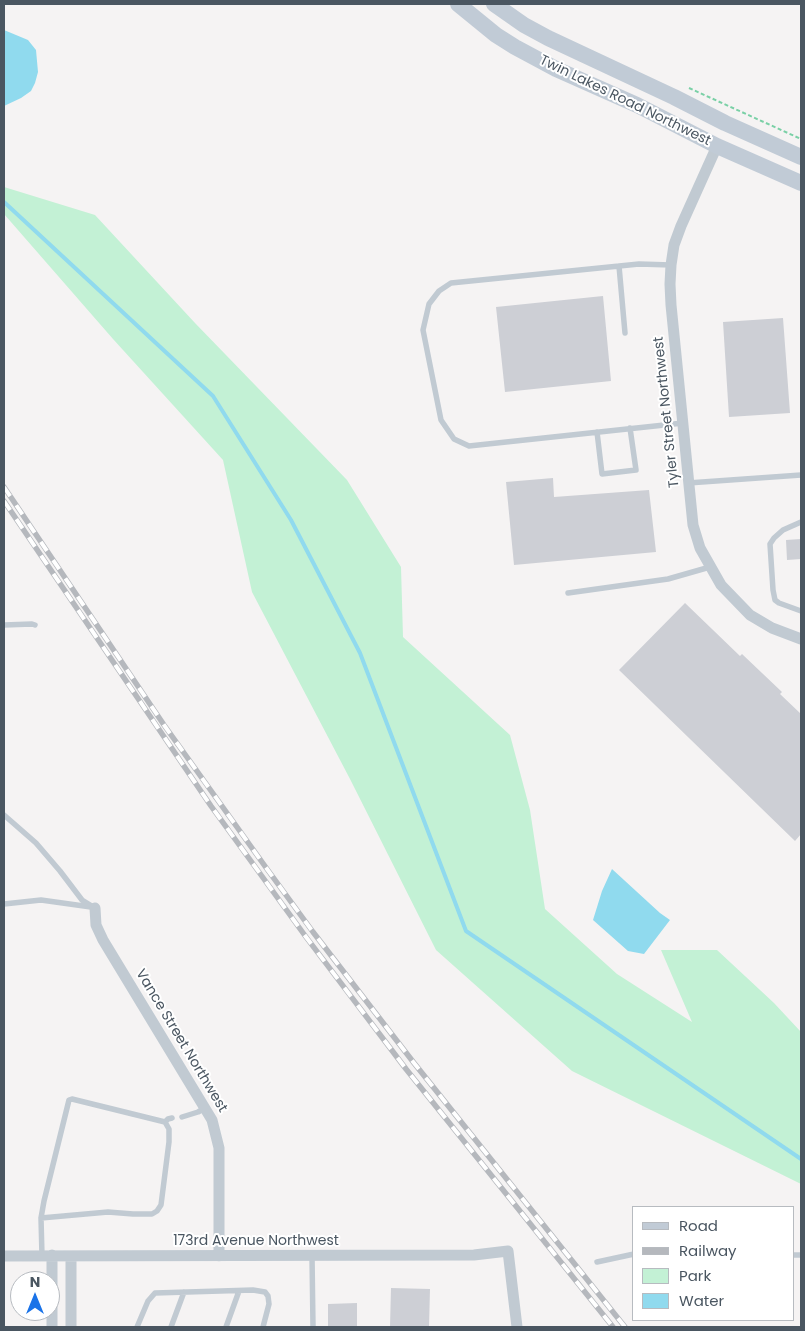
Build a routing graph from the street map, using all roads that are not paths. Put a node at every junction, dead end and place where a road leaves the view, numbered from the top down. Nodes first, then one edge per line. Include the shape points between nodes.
1 (458, 4) edge
2 (494, 4) edge
3 (717, 146) junction
4 (801, 157) edge
5 (801, 184) edge
6 (671, 265) junction
7 (619, 266) junction
8 (625, 333) dead end
9 (683, 423) junction
10 (630, 428) junction
11 (597, 432) junction
12 (801, 475) edge
13 (688, 483) junction
14 (801, 522) edge
15 (710, 567) junction
16 (568, 593) dead end
17 (801, 611) edge
18 (4, 625) edge
19 (35, 625) dead end
20 (799, 638) edge
21 (4, 815) edge
22 (4, 904) edge
23 (95, 908) junction
24 (205, 1108) junction
25 (182, 1117) dead end
26 (172, 1118) dead end
27 (165, 1122) junction
28 (42, 1218) junction
29 (632, 1254) edge
30 (4, 1256) edge
31 (47, 1256) junction
32 (71, 1256) junction
33 (219, 1256) junction
34 (312, 1256) junction
35 (597, 1262) dead end
36 (239, 1291) junction
37 (184, 1292) junction
38 (52, 1327) edge
39 (71, 1327) edge
40 (137, 1327) edge
41 (171, 1327) edge
42 (226, 1327) edge
43 (263, 1327) edge
44 (313, 1327) edge
45 (517, 1327) edge

1 - 3 street, Twin Lakes Road Northwest via 515,47
2 - 4 street, Twin Lakes Road Northwest via 548,38
3 - 5 street, Twin Lakes Road Northwest
3 - 6 street, Tyler Street Northwest via 681,226
6 - 7 lane
6 - 9 street, Tyler Street Northwest via 671,305
7 - 8 lane
7 - 11 lane via 451,283 429,304 424,330 441,420 454,439 469,446
9 - 10 lane
9 - 13 street, Tyler Street Northwest
10 - 11 lane
10 - 11 lane via 636,470 602,474
12 - 13 lane
13 - 15 street, Tyler Street Northwest via 700,548
14 - 17 lane via 783,530 770,544 775,600
15 - 16 lane via 668,579
15 - 20 street, Tyler Street Northwest via 721,585 750,615
18 - 19 lane
21 - 23 lane via 36,843 82,900
22 - 23 lane via 41,900
23 - 24 street, Vance Street Northwest via 96,925 103,940
24 - 25 lane
24 - 33 street, Vance Street Northwest via 212,1120 219,1148
26 - 27 lane
27 - 28 lane via 169,1129 169,1142 161,1206 157,1211 152,1214 108,1212
27 - 28 lane via 69,1100
28 - 31 lane
29 - 35 lane
30 - 31 street, 173rd Avenue Northwest
31 - 32 street, 173rd Avenue Northwest
31 - 38 street
32 - 33 street, 173rd Avenue Northwest
32 - 39 street
33 - 34 street, 173rd Avenue Northwest
34 - 44 lane
34 - 45 street, 173rd Avenue Northwest via 474,1255 508,1251
36 - 37 lane
36 - 42 lane
36 - 43 lane via 265,1292 268,1296
37 - 40 lane via 155,1294 148,1301
37 - 41 lane

